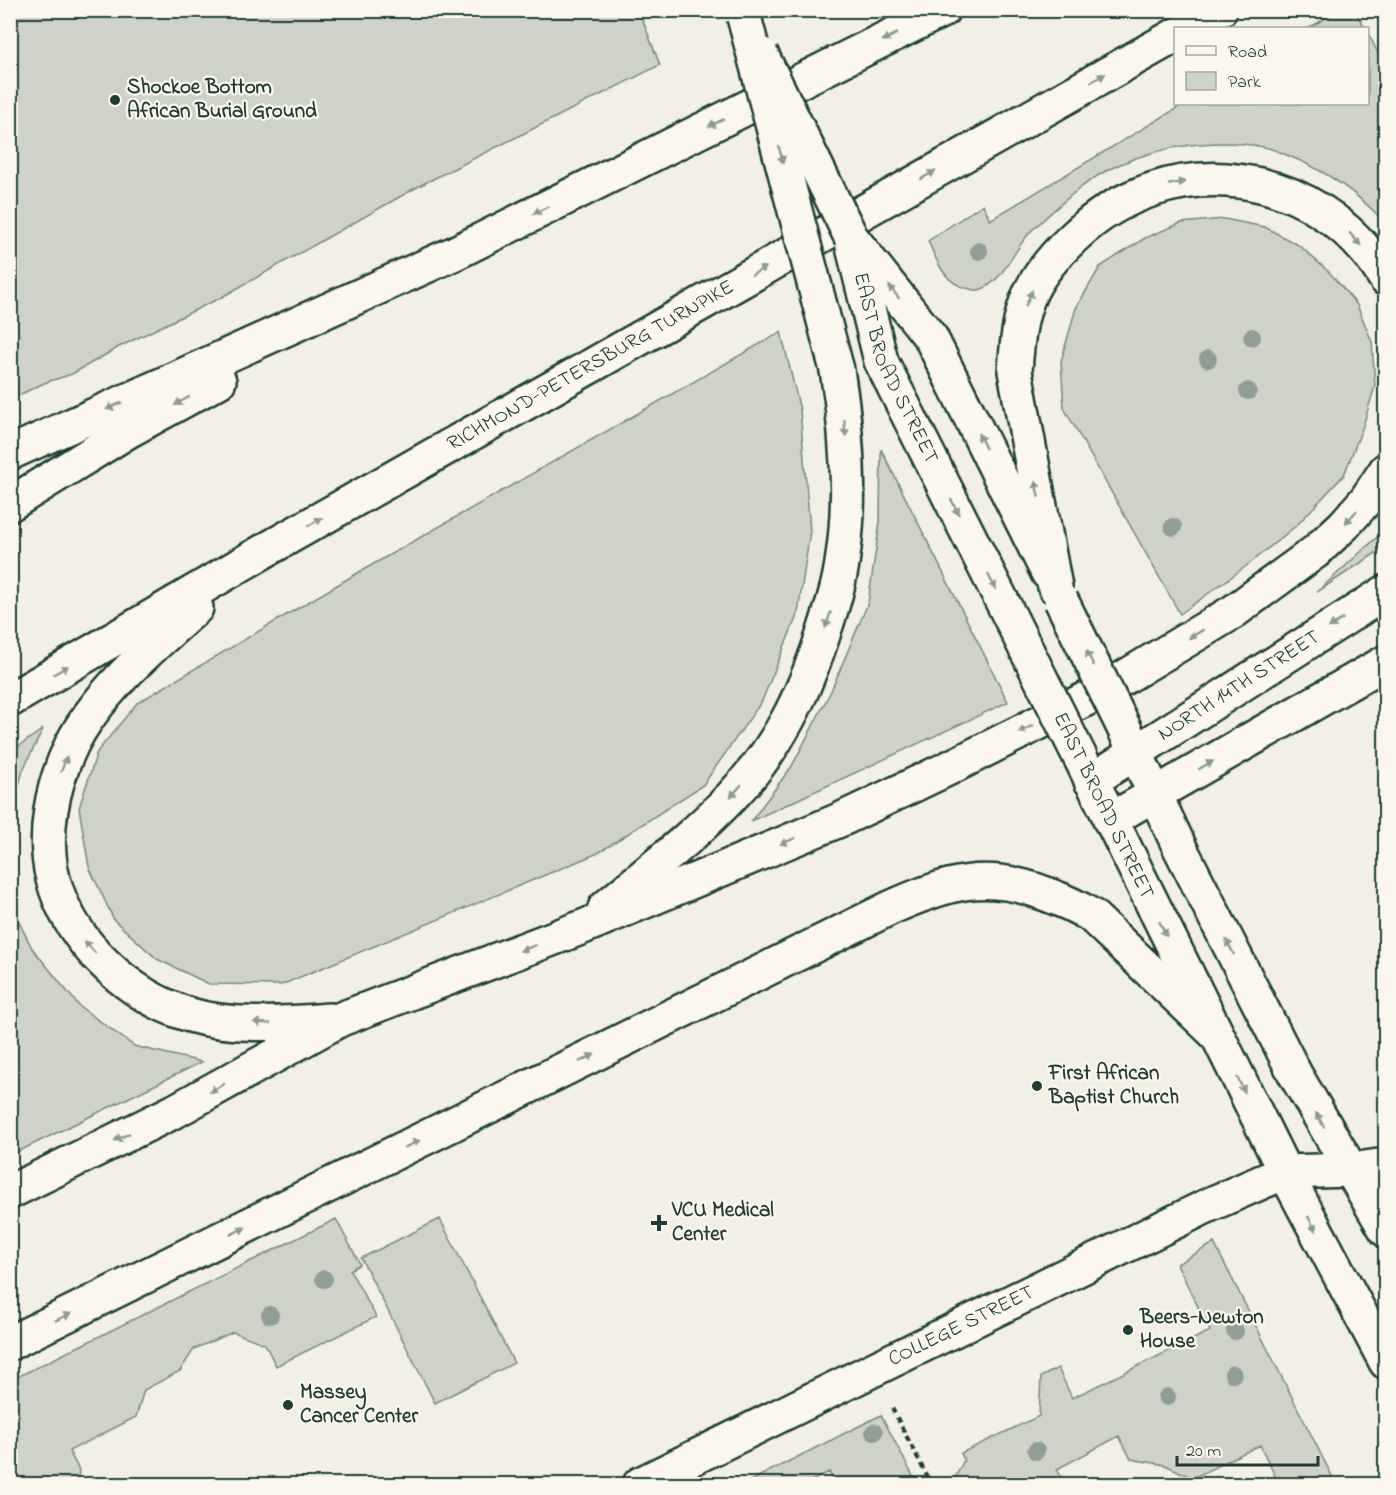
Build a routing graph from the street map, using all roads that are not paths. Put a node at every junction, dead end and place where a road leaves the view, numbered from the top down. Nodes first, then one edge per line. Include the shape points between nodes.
1 (943, 10) edge
2 (1220, 10) edge
3 (742, 14) edge
4 (1188, 27) edge
5 (1174, 36) edge
6 (851, 237) junction
7 (455, 253) junction
8 (1386, 279) edge
9 (10, 453) edge
10 (1386, 470) edge
11 (10, 504) edge
12 (264, 551) junction
13 (1386, 592) edge
14 (1058, 594) junction
15 (1386, 662) edge
16 (10, 700) edge
17 (1130, 741) junction
18 (1086, 770) junction
19 (1155, 795) junction
20 (1110, 820) junction
21 (583, 927) junction
22 (341, 1019) junction
23 (1215, 1033) junction
24 (1386, 1165) edge
25 (1350, 1170) junction
26 (1285, 1172) junction
27 (10, 1192) edge
28 (1386, 1230) edge
29 (10, 1344) edge
30 (1386, 1362) edge
31 (640, 1485) edge

1 -> 7 main road
2 - 4 main road
3 - 6 main road, EAST BROAD STREET, bridge
3 -> 21 main road, bridge via 837,370 846,429 848,498 843,556 833,605 798,702 776,740 732,796
12 -> 5 main road, RICHMOND-PETERSBURG TURNPIKE
14 -> 6 main road, EAST BROAD STREET via 931,338
6 -> 18 main road, EAST BROAD STREET, bridge via 881,361
7 -> 9 main road
7 -> 11 main road via 128,430
14 -> 8 main road via 1015,371 1017,342 1031,291 1048,265 1090,221 1155,187 1201,179 1243,180 1278,189 1316,207 1350,233
10 -> 21 main road via 1344,525 1305,559 1233,612 1102,691 842,819
16 -> 12 main road, RICHMOND-PETERSBURG TURNPIKE
22 -> 12 main road via 274,1023 220,1020 163,1005 135,990 86,943 67,913 53,879 49,823 54,794 84,725 145,653
13 -> 17 main road, NORTH 14TH STREET
17 -> 14 main road, EAST BROAD STREET, bridge
19 -> 15 main road
17 - 18 main road, NORTH 14TH STREET
17 - 19 main road, EAST BROAD STREET
18 - 20 main road, EAST BROAD STREET
19 - 20 main road
25 -> 19 main road, EAST BROAD STREET via 1294,1074
20 -> 23 main road, EAST BROAD STREET
21 -> 22 main road
22 -> 27 main road via 175,1111
23 -> 26 main road, EAST BROAD STREET
29 -> 23 main road via 890,908 948,885 1007,882 1071,903 1092,916
24 - 25 main road
25 - 26 main road
25 - 28 main road, EAST BROAD STREET
26 -> 30 main road, EAST BROAD STREET
26 - 31 main road, COLLEGE STREET via 1164,1226

